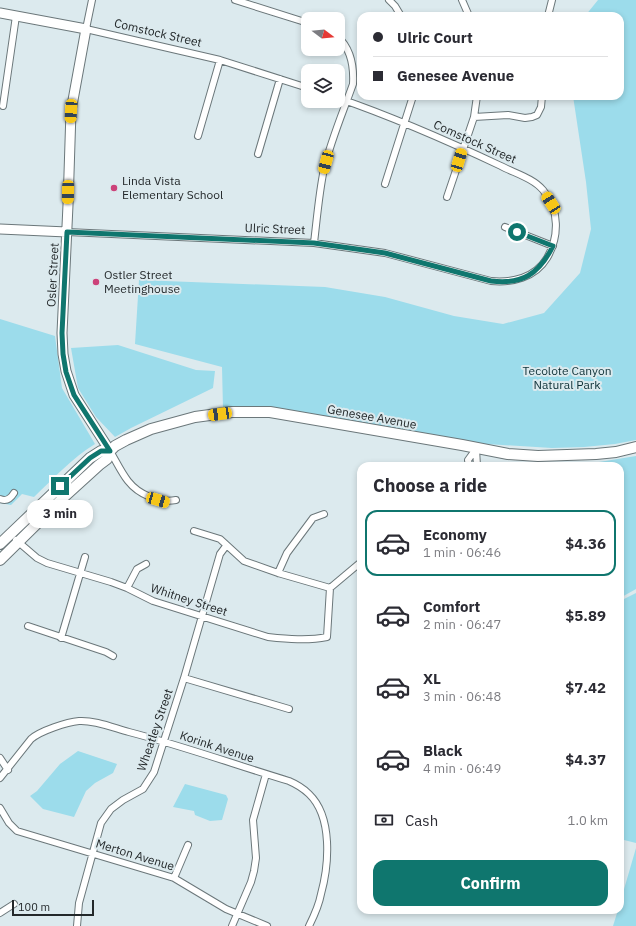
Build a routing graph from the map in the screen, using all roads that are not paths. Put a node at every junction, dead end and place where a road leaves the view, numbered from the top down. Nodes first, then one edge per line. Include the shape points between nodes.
1 (92, 0) edge
2 (235, 0) edge
3 (389, 0) edge
4 (462, 0) edge
5 (552, 0) edge
6 (398, 12) edge
7 (467, 12) edge
8 (549, 12) edge
9 (0, 14) edge
10 (16, 16) junction
11 (301, 22) edge
12 (86, 28) junction
13 (345, 45) edge
14 (220, 60) junction
15 (280, 79) junction
16 (301, 86) edge
17 (412, 100) edge
18 (476, 100) edge
19 (542, 100) edge
20 (347, 101) junction
21 (3, 106) dead end
22 (474, 117) junction
23 (404, 124) junction
24 (198, 136) dead end
25 (463, 148) junction
26 (258, 154) dead end
27 (385, 184) dead end
28 (447, 197) dead end
29 (505, 226) dead end
30 (0, 229) edge
31 (67, 232) junction
32 (314, 243) junction
33 (553, 246) junction
34 (636, 447) edge
35 (476, 449) junction
36 (110, 451) junction
37 (468, 462) edge
38 (477, 462) edge
39 (14, 493) dead end
40 (0, 499) edge
41 (176, 500) dead end
42 (324, 514) dead end
43 (194, 531) dead end
44 (10, 535) junction
45 (18, 542) junction
46 (0, 544) edge
47 (226, 546) junction
48 (85, 557) dead end
49 (0, 560) edge
50 (146, 564) dead end
51 (357, 565) edge
52 (80, 572) junction
53 (278, 573) junction
54 (127, 588) junction
55 (330, 588) junction
56 (202, 616) junction
57 (28, 626) dead end
58 (62, 638) junction
59 (112, 656) dead end
60 (184, 678) junction
61 (289, 709) dead end
62 (164, 742) junction
63 (0, 758) edge
64 (8, 770) junction
65 (266, 774) junction
66 (0, 778) edge
67 (0, 808) edge
68 (188, 845) dead end
69 (93, 854) junction
70 (174, 878) junction
71 (14, 904) dead end
72 (0, 913) edge
73 (237, 914) junction
74 (77, 926) edge
75 (232, 926) edge
76 (267, 926) edge
77 (309, 926) edge

1 - 12 street, Osler Street
2 - 11 street
3 - 6 street
4 - 7 street
5 - 8 street
9 - 10 street, Comstock Street
10 - 12 street, Comstock Street
10 - 21 street
12 - 14 street, Comstock Street
12 - 31 street, Osler Street via 71,111
13 - 20 street via 354,72
14 - 15 street, Comstock Street
14 - 24 street
15 - 16 street, Comstock Street
15 - 26 street
17 - 23 street
18 - 22 street
19 - 22 street via 541,107 532,117
20 - 23 street, Comstock Street
20 - 32 street via 324,170
22 - 25 street
23 - 25 street, Comstock Street
23 - 27 street
25 - 28 street
25 - 33 street, Comstock Street via 532,181 543,190 556,217
29 - 33 street
30 - 31 street, Ulric Street
31 - 32 street, Ulric Street
31 - 36 street, Osler Street via 62,333 66,372 74,395
32 - 33 street, Ulric Street via 385,253 503,282 518,280 533,273 546,260
34 - 35 main road, Genesee Avenue via 616,452 538,456
35 - 36 main road, Genesee Avenue via 270,412 232,412 194,417 151,429 126,440
35 - 37 street
35 - 38 street
36 - 41 street, Osler Street via 135,489 166,502
36 - 44 main road, Genesee Avenue via 101,451 90,458
36 - 45 main road, Genesee Avenue via 107,459
39 - 40 street via 8,499
42 - 53 street via 313,518 287,553
43 - 47 street via 220,540
44 - 45 street, Whitney Street
44 - 46 main road, Genesee Avenue
45 - 49 main road, Genesee Avenue
45 - 52 street, Whitney Street via 47,563
47 - 53 street via 244,561
47 - 56 street, Wheatley Street via 220,554
48 - 52 street
50 - 54 street via 138,569
51 - 55 street
52 - 54 street, Whitney Street
52 - 58 street
53 - 55 street
54 - 56 street, Whitney Street via 153,601
55 - 56 street, Whitney Street via 327,636 317,639 268,637
56 - 60 street, Wheatley Street
57 - 58 street
58 - 59 street
60 - 61 street
60 - 62 street, Wheatley Street
62 - 64 street, Korink Avenue via 91,722 78,721 37,734
62 - 65 street, Korink Avenue
62 - 69 street, Wheatley Street via 151,779 143,789 111,809 102,823
63 - 64 street
64 - 66 street, Korink Avenue
65 - 73 street via 253,820 256,858 254,871
65 - 77 street, Korink Avenue via 289,781 310,794 323,817 326,834 326,869 321,895
67 - 69 street, Merton Avenue via 17,831
68 - 70 street
69 - 70 street, Merton Avenue
69 - 74 street, Wheatley Street via 79,903
70 - 73 street, Merton Avenue
71 - 72 street
73 - 75 street
73 - 76 street, Merton Avenue

